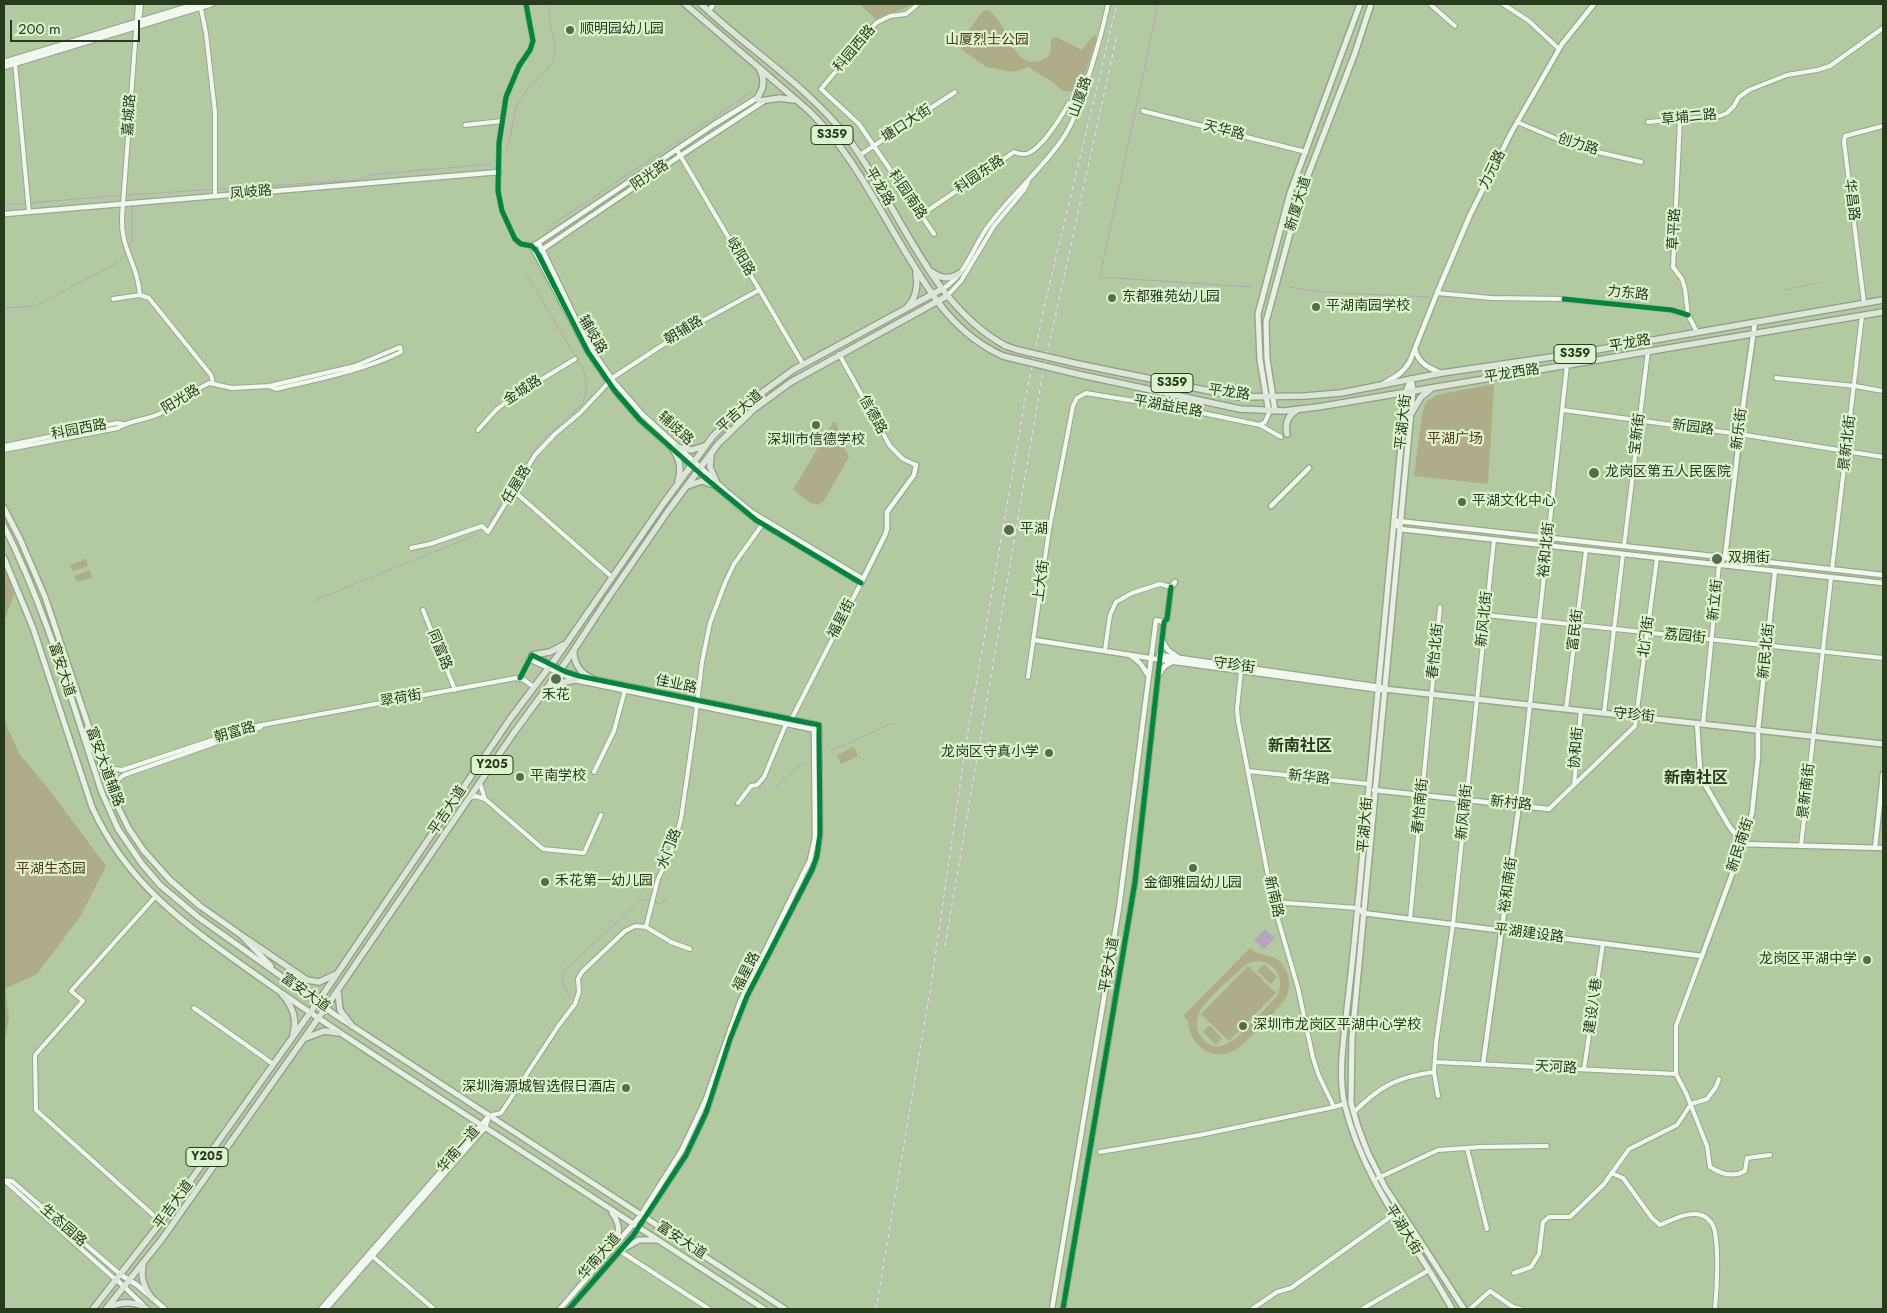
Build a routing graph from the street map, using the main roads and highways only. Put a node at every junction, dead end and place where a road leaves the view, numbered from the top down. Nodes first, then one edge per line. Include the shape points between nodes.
1 (685, 4) edge
2 (701, 4) edge
3 (1360, 4) edge
4 (1371, 4) edge
5 (757, 66) junction
6 (800, 103) junction
7 (914, 266) junction
8 (929, 269) junction
9 (960, 273) road end
10 (942, 290) junction
11 (931, 295) junction
12 (947, 296) junction
13 (1883, 300) edge
14 (936, 303) junction
15 (904, 310) junction
16 (1883, 312) edge
17 (1411, 379) junction
18 (1438, 386) junction
19 (1410, 391) junction
20 (1269, 398) junction
21 (1318, 407) joint
22 (1299, 410) junction
23 (1271, 412) junction
24 (1411, 414) junction
25 (1284, 435) road end
26 (708, 444) junction
27 (714, 449) junction
28 (676, 486) junction
29 (684, 489) junction
30 (4, 508) edge
31 (1397, 521) junction
32 (4, 526) edge
33 (4, 558) edge
34 (577, 628) junction
35 (585, 633) junction
36 (569, 640) junction
37 (574, 650) junction
38 (531, 657) road end
39 (591, 678) road end
40 (575, 680) road end
41 (1380, 688) junction
42 (540, 697) junction
43 (523, 701) junction
44 (532, 708) junction
45 (85, 716) junction
46 (1883, 744) edge
47 (93, 766) junction
48 (241, 935) junction
49 (339, 970) junction
50 (280, 976) junction
51 (339, 988) junction
52 (280, 992) junction
53 (317, 1002) junction
54 (325, 1008) junction
55 (309, 1013) junction
56 (318, 1019) junction
57 (352, 1026) junction
58 (339, 1033) junction
59 (302, 1040) junction
60 (290, 1041) junction
61 (471, 1104) junction
62 (464, 1114) junction
63 (510, 1129) junction
64 (504, 1140) junction
65 (589, 1181) junction
66 (582, 1191) junction
67 (607, 1207) junction
68 (661, 1242) junction
69 (686, 1244) junction
70 (616, 1245) road end
71 (621, 1250) road end
72 (679, 1254) junction
73 (144, 1264) junction
74 (152, 1298) road end
75 (92, 1309) edge
76 (107, 1309) edge
77 (147, 1309) edge
78 (764, 1309) edge
79 (785, 1309) edge
80 (1452, 1309) edge
81 (1464, 1309) edge

1 - 5 main road, 平龙路 / S359
2 - 8 main road, 平龙路 / S359 via 821,108 842,131
3 - 20 main road, 新厦大道 via 1290,193 1258,314 1260,360
4 - 20 main road, 新厦大道 via 1300,196 1266,322
5 - 6 main road, 平龙路 / S359
5 - 6 main road via 764,84 757,98 760,101 786,98
6 - 7 main road, 平龙路 / S359 via 843,150
7 - 11 main road, 平龙路 / S359
7 - 15 main road via 916,292
8 - 9 main road via 948,278
8 - 10 main road, 平龙路 / S359
10 - 11 main road, 平吉大道 / Y205
10 - 12 main road, 平龙路 / S359
11 - 14 main road, 平龙路 / S359
11 - 15 main road, 平吉大道 / Y205
12 - 14 main road, 平吉大道 / Y205
12 - 20 main road, 平龙路 / S359, bridge via 978,327 1006,346 1018,350 1230,395
13 - 17 main road, 平龙路 / S359
14 - 23 main road, 平龙路 / S359, bridge via 970,336 1003,356 1220,406
14 - 27 main road, 平吉大道 / Y205 via 778,390 745,417
15 - 26 main road, 平吉大道 / Y205 via 803,364 766,388
16 - 18 main road, 平龙西路 / S359
17 - 19 main road, 平湖大街
17 - 20 main road, 平龙路 / S359 via 1341,393
18 - 19 main road, 平龙西路 / S359
18 - 24 main road via 1421,397
19 - 21 main road, 平龙西路 / S359
19 - 24 main road, 平湖大街
19 - 31 main road, 平湖大街
20 - 23 main road, 新厦大道
21 - 22 main road, 平龙路 / S359
22 - 23 main road, 平龙路 / S359
22 - 25 main road via 1288,419
24 - 31 main road, 平湖大街
26 - 28 main road, 平吉大道 / Y205
26 - 28 main road via 692,450 675,448 680,466
27 - 29 main road, 平吉大道 / Y205
27 - 29 main road via 710,464 715,484 698,482
28 - 34 main road, 平吉大道 / Y205
29 - 35 main road, 平吉大道 / Y205
30 - 45 main road, 富安大道辅路 via 46,597
31 - 41 main road, 平湖大街
31 - 41 main road, 平湖大街 via 1400,529
32 - 47 main road, 富安大道 via 41,610
33 - 52 main road, 富安大道 via 33,628 92,807 102,828 135,876 155,897 196,932
34 - 35 main road
34 - 36 main road, 平吉大道 / Y205
35 - 37 main road, 平吉大道 / Y205
36 - 38 main road via 555,650
36 - 43 main road, 平吉大道 / Y205
37 - 39 main road via 578,667
37 - 42 main road, 平吉大道 / Y205
40 - 42 main road via 555,686
41 - 46 main road, 守珍街
41 - 80 main road, 平湖大街 via 1343,1047 1344,1104 1366,1167
41 - 81 main road, 平湖大街 via 1363,934 1352,1038 1351,1093 1368,1153 1380,1177
42 - 44 main road, 平吉大道 / Y205
43 - 44 main road
43 - 49 main road, 平吉大道 / Y205
44 - 51 main road, 平吉大道 / Y205
45 - 47 main road
45 - 48 main road, 富安大道辅路 via 111,793 144,851 190,898
47 - 50 main road, 富安大道 via 112,818 124,840 151,875 198,917
48 - 49 main road via 307,980 326,980
48 - 50 main road, 富安大道辅路
49 - 53 main road, 平吉大道 / Y205
50 - 53 main road, 富安大道
51 - 54 main road, 平吉大道 / Y205
51 - 57 main road via 340,1010
52 - 55 main road, 富安大道
52 - 60 main road via 289,1002 293,1014 295,1025
53 - 54 main road, 富安大道
53 - 55 main road, 平吉大道 / Y205
54 - 56 main road, 平吉大道 / Y205
54 - 57 main road, 富安大道
55 - 56 main road, 富安大道
55 - 60 main road, 平吉大道 / Y205
56 - 58 main road, 富安大道
56 - 59 main road, 平吉大道 / Y205
57 - 61 main road, 富安大道
58 - 59 main road via 324,1030
58 - 62 main road, 富安大道
59 - 73 main road, 平吉大道 / Y205
60 - 75 main road, 平吉大道 / Y205 via 161,1222
61 - 62 main road
61 - 63 main road, 富安大道
62 - 64 main road, 富安大道
63 - 64 main road
63 - 65 main road, 富安大道
64 - 66 main road, 富安大道
65 - 66 main road
65 - 69 main road, 富安大道
66 - 67 main road, 富安大道
67 - 68 main road, 富安大道
67 - 70 main road via 619,1227
68 - 71 main road via 645,1239
68 - 72 main road, 富安大道
69 - 72 main road
69 - 79 main road, 富安大道
72 - 78 main road, 富安大道
73 - 74 main road via 144,1284
73 - 76 main road, 平吉大道 / Y205
76 - 77 main road via 127,1302

